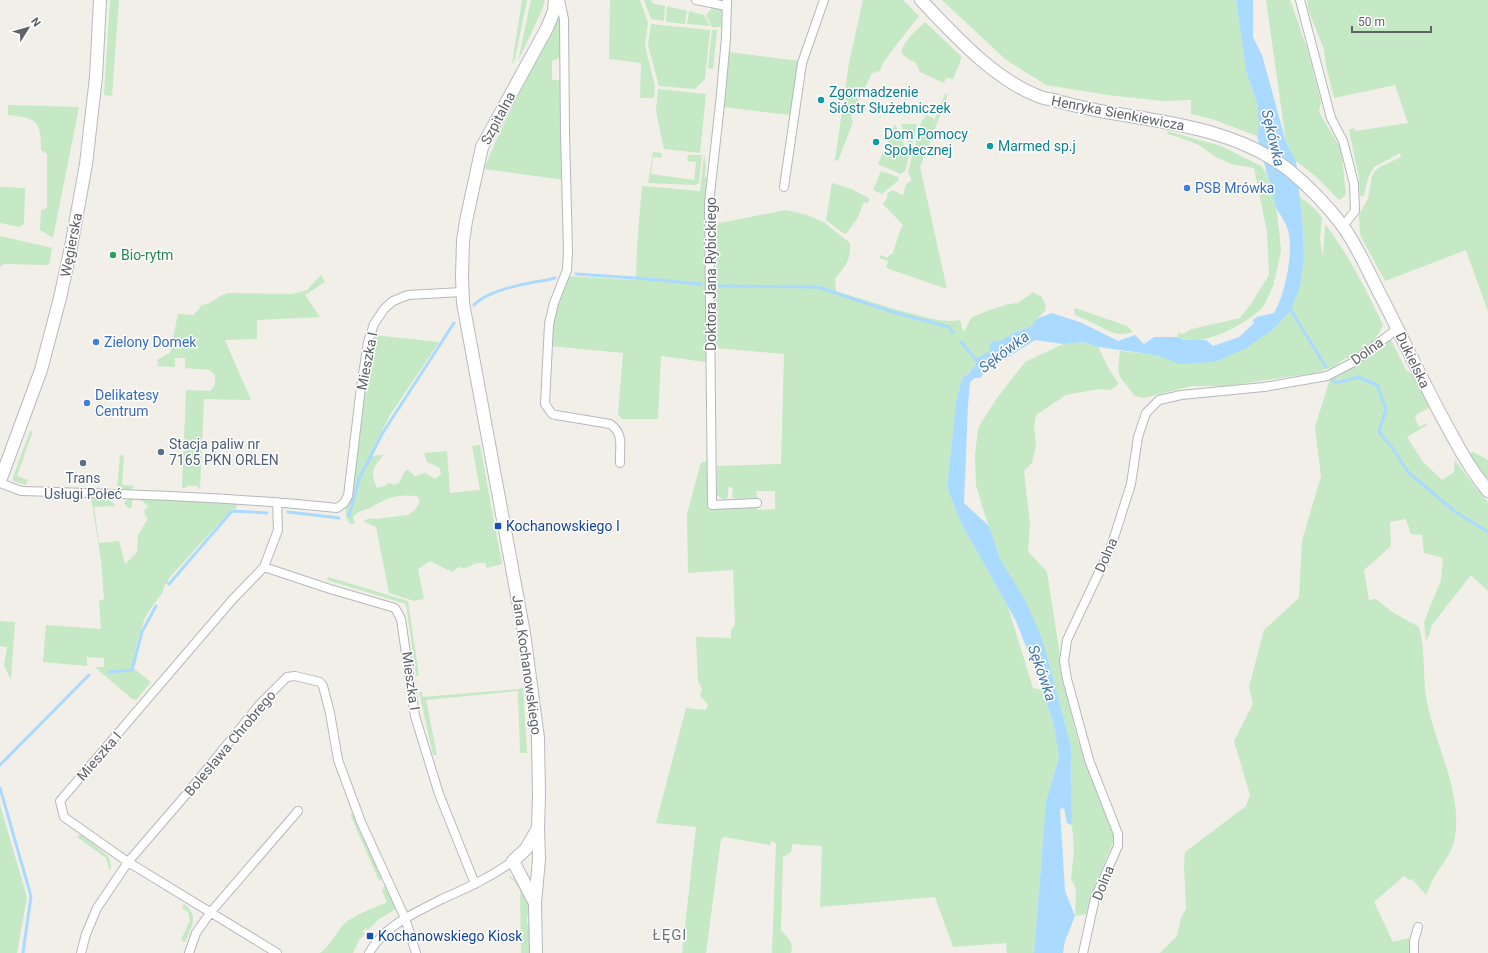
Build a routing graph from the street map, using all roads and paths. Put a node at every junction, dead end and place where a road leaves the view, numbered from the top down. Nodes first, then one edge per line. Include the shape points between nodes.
1 (100, 0) edge
2 (555, 0) edge
3 (560, 0) edge
4 (696, 0) edge
5 (824, 0) edge
6 (921, 0) edge
7 (1300, 0) edge
8 (726, 3) edge
9 (784, 186) dead end
10 (1326, 205) joint
11 (1343, 226) junction
12 (462, 292) junction
13 (1398, 329) junction
14 (620, 463) dead end
15 (0, 482) edge
16 (1487, 489) edge
17 (277, 502) junction
18 (757, 503) dead end
19 (264, 567) junction
20 (298, 811) dead end
21 (538, 828) junction
22 (518, 857) junction
23 (539, 859) junction
24 (128, 862) junction
25 (474, 884) junction
26 (535, 903) junction
27 (210, 913) junction
28 (405, 918) junction
29 (1418, 927) dead end
30 (81, 953) edge
31 (189, 953) edge
32 (277, 953) edge
33 (369, 953) edge
34 (416, 953) edge
35 (536, 953) edge
36 (1083, 953) edge
37 (1414, 953) edge

1 - 15 main road, Węgierska via 95,84 86,164 71,247 42,370
2 - 12 main road, Szpitalna via 554,11 547,28 482,147 464,234
3 - 14 street via 564,19 568,251 567,270 549,324 545,404 552,414 610,424 617,428 620,434
4 - 8 street
5 - 9 street via 802,63
6 - 10 main road, Henryka Sienkiewicza via 969,49 1008,80 1038,96 1188,127 1228,138 1263,154 1288,170
7 - 11 street via 1331,118 1343,142 1354,184 1356,211
8 - 18 street, Doktora Jana Rybickiego via 721,98 709,203 712,505
10 - 11 main road, Dukielska
11 - 13 main road, Dukielska
12 - 17 street, Mieszka I via 408,295 393,301 374,324 368,342 348,496 344,503 337,508
12 - 21 main road, Jana Kochanowskiego via 529,661 538,738
13 - 16 main road, Dukielska via 1442,419 1462,454
13 - 36 street, Dolna via 1352,363 1327,376 1264,387 1181,395 1159,400 1146,413 1138,437 1131,484 1111,547 1067,640 1064,661 1066,679 1089,760 1118,834 1118,846 1095,898
15 - 17 street via 21,491
17 - 19 street, Mieszka I via 278,530
19 - 24 street, Mieszka I via 233,599 60,801 64,817
19 - 25 street, Mieszka I via 395,608 401,619 416,716 439,794
20 - 27 street
21 - 22 main road, Jana Kochanowskiego via 526,849
21 - 23 main road
22 - 23 main road
22 - 25 street, Jana Kochanowskiego
22 - 26 main road
23 - 26 main road
24 - 27 street
24 - 28 street, Bolesława Chrobrego via 260,704 287,677 296,676 320,682 323,686 338,760 361,822
24 - 30 street via 97,908
25 - 28 street, Jana Kochanowskiego
26 - 35 main road
27 - 31 street via 196,933
27 - 32 street
28 - 33 street, Jana Kochanowskiego via 376,941
28 - 34 street
29 - 37 street

